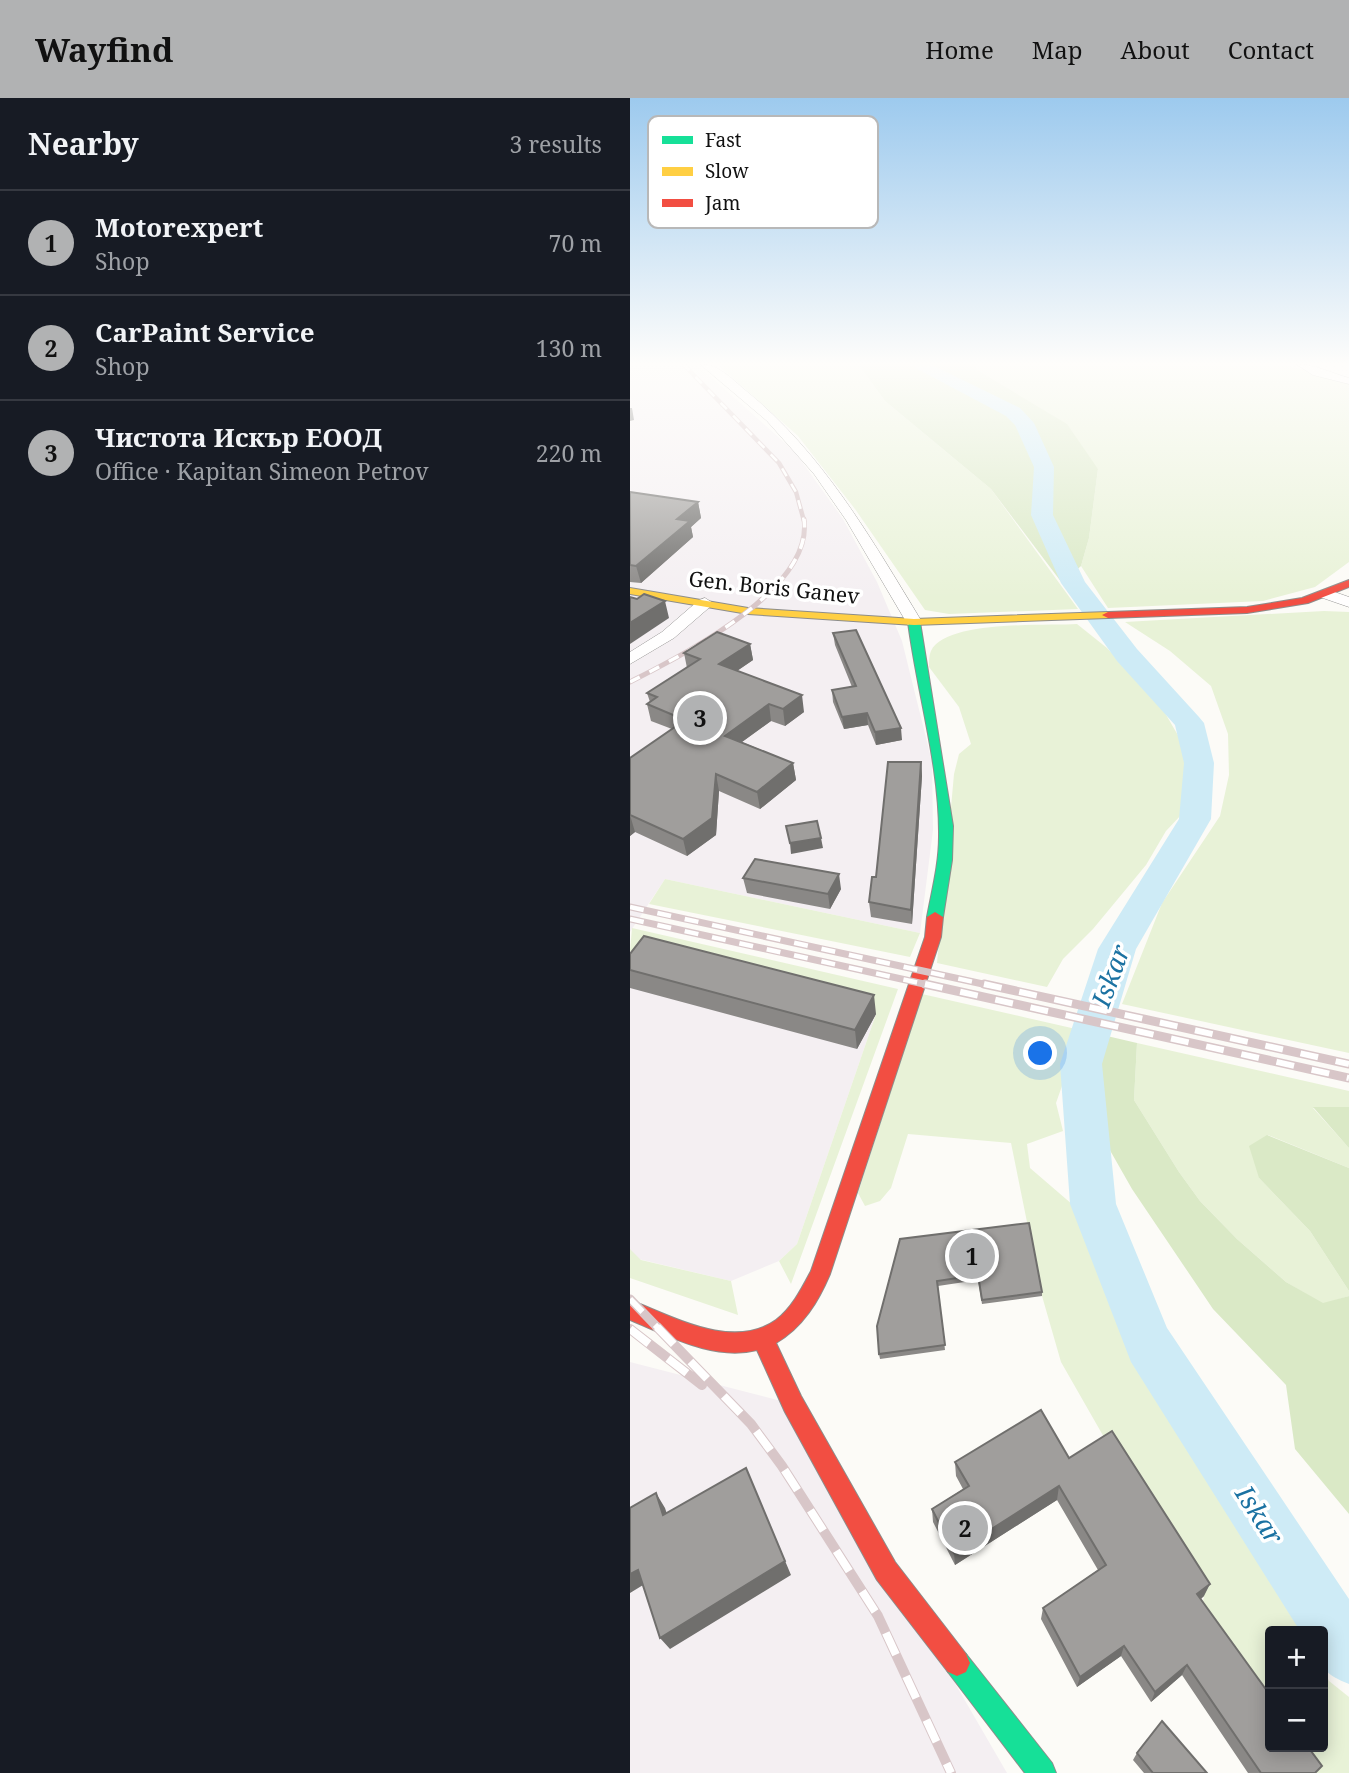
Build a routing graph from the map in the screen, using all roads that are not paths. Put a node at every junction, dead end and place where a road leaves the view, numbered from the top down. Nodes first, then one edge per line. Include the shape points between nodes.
1 (793, 442) edge
2 (1349, 583) edge
3 (630, 591) edge
4 (1326, 594) junction
5 (1349, 601) edge
6 (705, 603) junction
7 (914, 622) junction
8 (630, 659) edge
9 (630, 1310) edge
10 (763, 1338) junction
11 (1042, 1773) edge

1 - 7 street via 851,518
2 - 4 street, Gen. Boris Ganev
3 - 6 street, Gen. Boris Ganev
4 - 5 street
4 - 7 street, Gen. Boris Ganev via 1279,606 1209,611
6 - 7 street, Gen. Boris Ganev via 774,613
6 - 8 street via 668,635
7 - 10 street via 946,829 933,937 820,1274 807,1303 788,1325
9 - 10 street via 713,1341
10 - 11 street via 793,1404 887,1571

